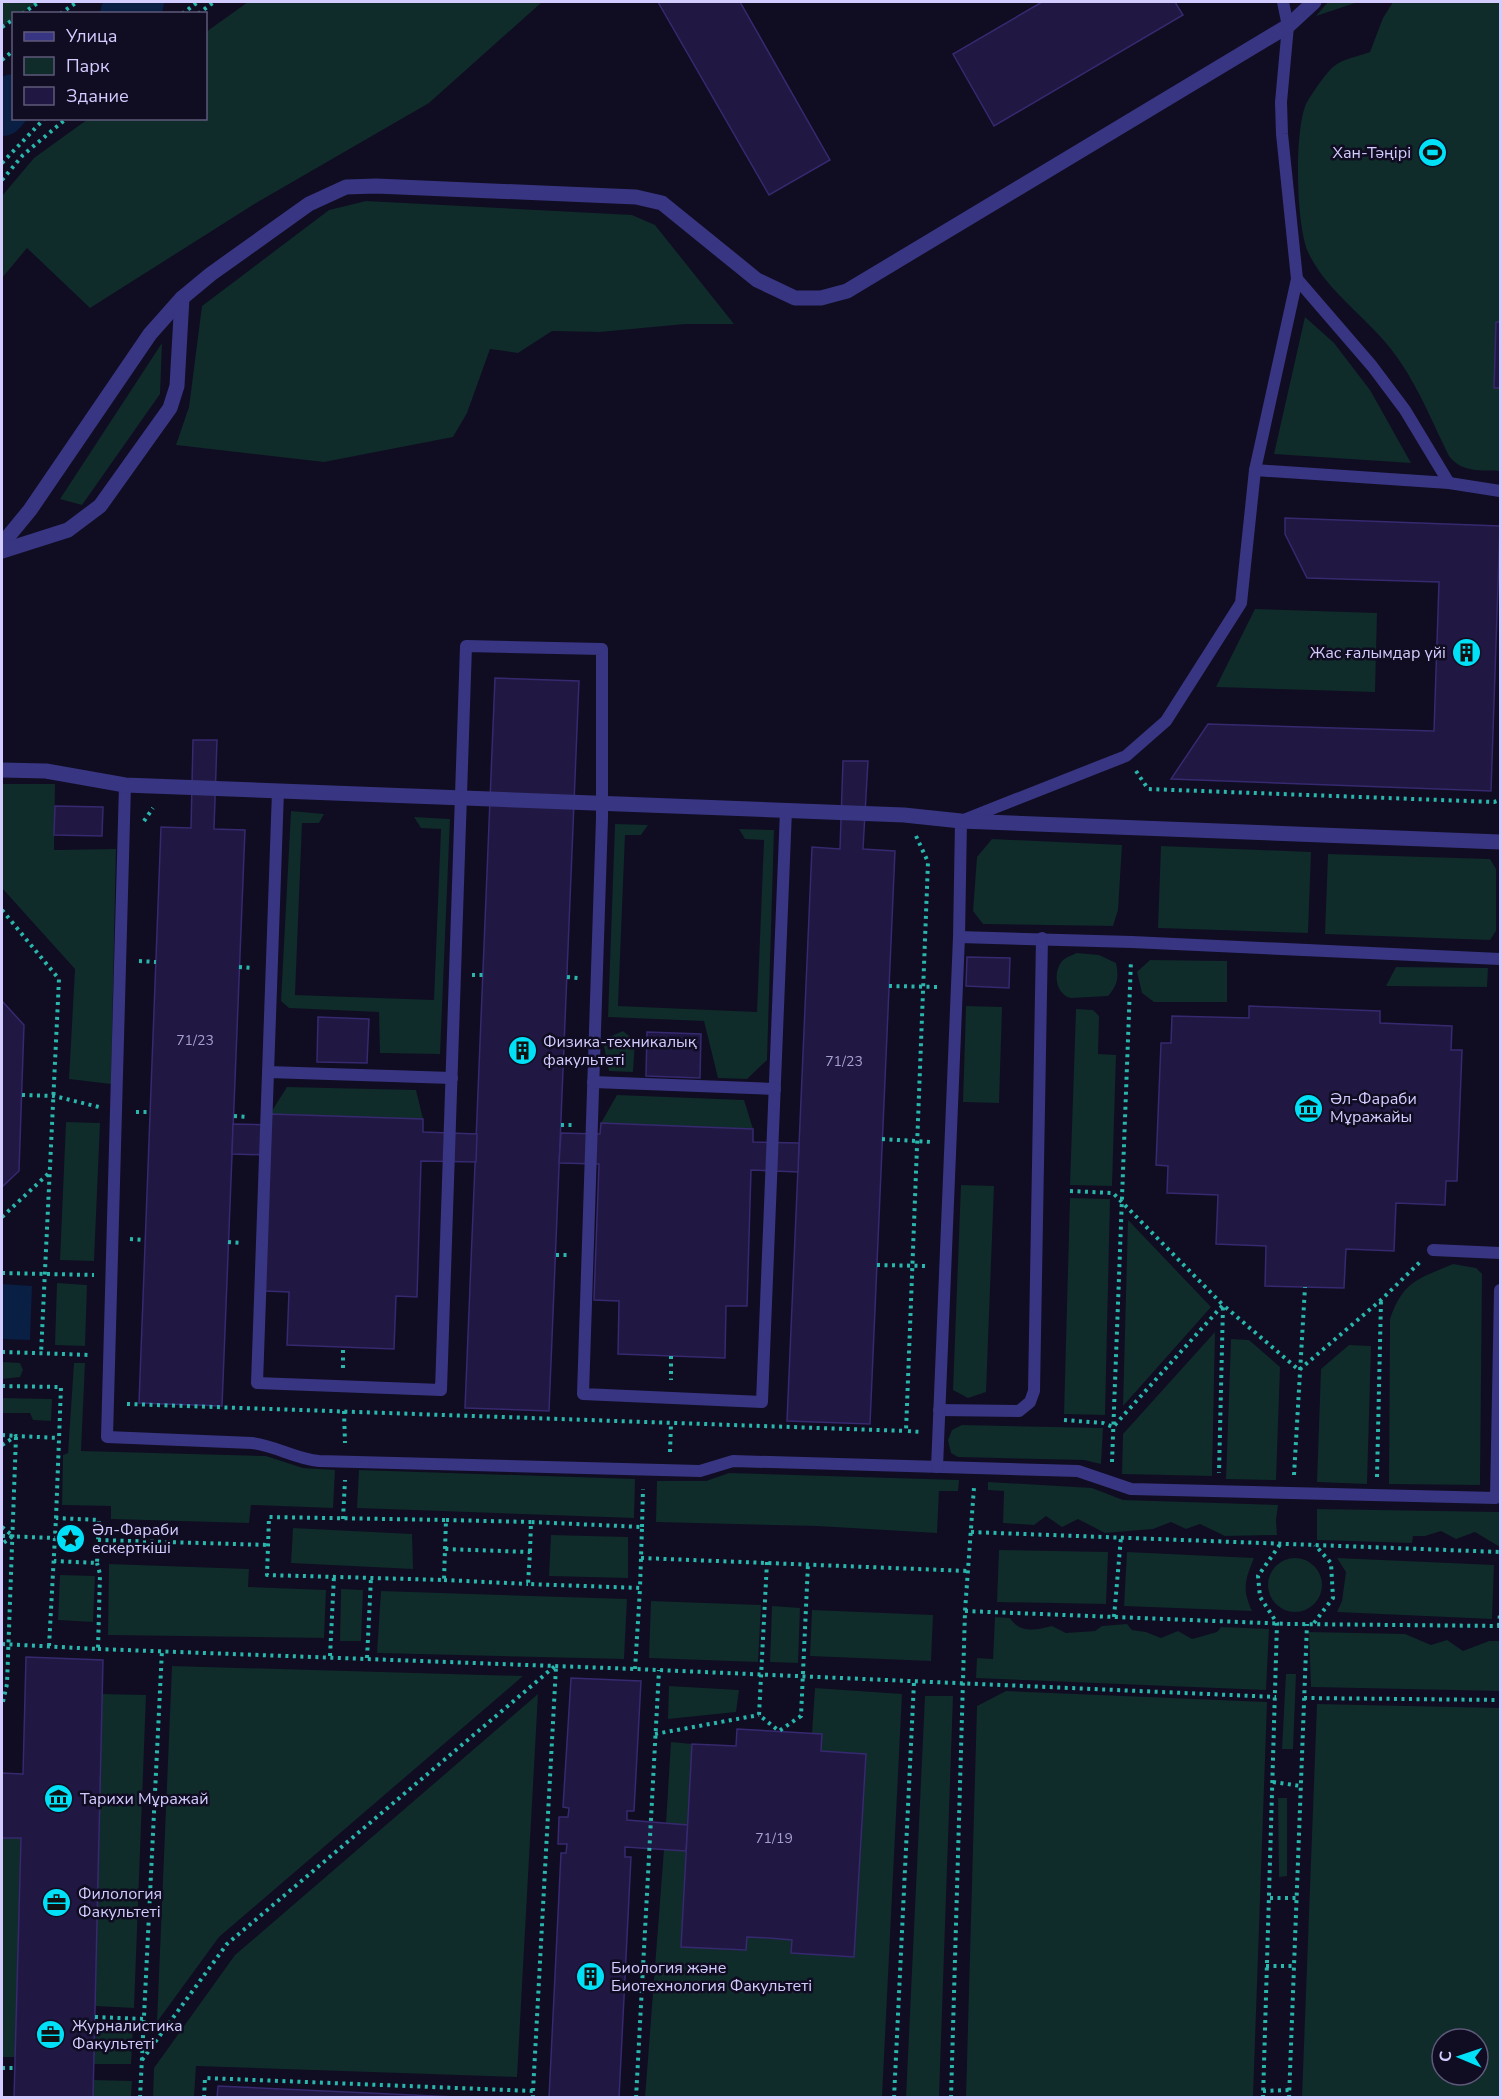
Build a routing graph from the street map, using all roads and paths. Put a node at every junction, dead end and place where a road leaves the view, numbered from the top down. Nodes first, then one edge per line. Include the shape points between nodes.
1 (39, 2) edge
2 (77, 2) edge
3 (198, 2) edge
4 (214, 2) edge
5 (1283, 2) edge
6 (1314, 2) edge
7 (25, 12) edge
8 (63, 12) edge
9 (185, 12) edge
10 (201, 12) edge
11 (1288, 26) junction
12 (43, 120) edge
13 (65, 120) edge
14 (2, 163) edge
15 (2, 180) edge
16 (1297, 279) junction
17 (182, 298) junction
18 (1255, 470) junction
19 (1449, 483) junction
20 (1500, 491) edge
21 (2, 544) edge
22 (2, 551) edge
23 (1126, 756) junction
24 (2, 770) edge
25 (125, 784) junction
26 (278, 790) junction
27 (461, 798) junction
28 (1500, 800) edge
29 (158, 801) dead end
30 (601, 803) junction
31 (786, 810) junction
32 (904, 815) junction
33 (961, 821) junction
34 (139, 828) dead end
35 (1500, 842) edge
36 (2, 910) edge
37 (959, 937) junction
38 (1042, 938) junction
39 (1132, 942) junction
40 (1500, 958) edge
41 (889, 986) dead end
42 (923, 987) junction
43 (957, 987) junction
44 (268, 1072) junction
45 (452, 1078) junction
46 (593, 1082) junction
47 (775, 1089) junction
48 (22, 1095) dead end
49 (54, 1096) junction
50 (117, 1112) junction
51 (882, 1140) dead end
52 (917, 1141) junction
53 (951, 1142) junction
54 (50, 1172) junction
55 (1070, 1191) dead end
56 (1122, 1201) junction
57 (2, 1217) edge
58 (129, 1228) dead end
59 (129, 1239) dead end
60 (1433, 1250) joint
61 (1500, 1253) edge
62 (877, 1265) dead end
63 (912, 1266) junction
64 (946, 1267) junction
65 (2, 1273) edge
66 (45, 1274) junction
67 (113, 1276) junction
68 (1305, 1287) dead end
69 (1500, 1290) edge
70 (1381, 1300) junction
71 (1223, 1305) junction
72 (2, 1352) edge
73 (42, 1354) junction
74 (110, 1355) junction
75 (1299, 1370) junction
76 (2, 1386) edge
77 (125, 1404) dead end
78 (939, 1410) junction
79 (344, 1412) junction
80 (1064, 1420) dead end
81 (671, 1423) junction
82 (1113, 1427) junction
83 (906, 1431) junction
84 (938, 1433) junction
85 (2, 1435) edge
86 (16, 1436) junction
87 (59, 1438) junction
88 (2, 1444) edge
89 (346, 1461) junction
90 (937, 1467) junction
91 (975, 1468) junction
92 (644, 1470) junction
93 (670, 1471) junction
94 (1112, 1484) junction
95 (1218, 1492) junction
96 (1294, 1494) junction
97 (1376, 1496) junction
98 (56, 1518) junction
99 (344, 1518) junction
100 (446, 1520) junction
101 (531, 1522) junction
102 (2, 1527) edge
103 (642, 1527) junction
104 (970, 1532) junction
105 (2, 1536) edge
106 (13, 1536) junction
107 (55, 1538) junction
108 (1121, 1538) junction
109 (98, 1539) junction
110 (1281, 1543) junction
111 (2, 1544) edge
112 (269, 1545) junction
113 (1315, 1545) junction
114 (445, 1549) junction
115 (530, 1552) junction
116 (1500, 1552) edge
117 (641, 1558) junction
118 (54, 1561) junction
119 (767, 1562) junction
120 (97, 1563) junction
121 (808, 1564) junction
122 (968, 1571) junction
123 (334, 1576) junction
124 (371, 1578) junction
125 (444, 1580) junction
126 (528, 1584) junction
127 (640, 1588) junction
128 (965, 1611) junction
129 (1500, 1612) edge
130 (1114, 1617) junction
131 (1277, 1623) junction
132 (1307, 1624) junction
133 (1314, 1624) junction
134 (1500, 1626) edge
135 (2, 1639) edge
136 (2, 1644) edge
137 (8, 1644) junction
138 (49, 1646) junction
139 (98, 1648) junction
140 (162, 1650) junction
141 (330, 1656) junction
142 (367, 1658) junction
143 (556, 1666) junction
144 (635, 1669) junction
145 (659, 1670) junction
146 (761, 1675) junction
147 (803, 1677) junction
148 (914, 1682) junction
149 (2, 1684) edge
150 (8, 1684) junction
151 (963, 1684) junction
152 (1276, 1697) junction
153 (1304, 1698) junction
154 (1500, 1700) edge
155 (2, 1706) edge
156 (759, 1715) junction
157 (655, 1734) junction
158 (1273, 1782) junction
159 (1301, 1786) junction
160 (1269, 1898) junction
161 (1296, 1898) junction
162 (1266, 1966) junction
163 (1294, 1966) junction
164 (95, 2017) dead end
165 (144, 2019) junction
166 (142, 2060) junction
167 (2, 2068) edge
168 (15, 2068) dead end
169 (1289, 2090) junction
170 (533, 2091) junction
171 (1263, 2091) junction
172 (140, 2097) edge
173 (204, 2097) edge
174 (533, 2097) edge
175 (636, 2097) edge
176 (894, 2097) edge
177 (951, 2097) edge
178 (1263, 2097) edge
179 (1289, 2097) edge

1 - 7 path
2 - 8 path
3 - 9 path
4 - 10 path
5 - 11 lane
6 - 11 street
11 - 16 lane via 1282,134
11 - 17 street via 847,291 821,298 795,298 757,280 662,203 636,197 376,186 346,188 309,204
12 - 14 path
13 - 15 path via 23,155
16 - 18 lane
16 - 19 lane via 1406,410
17 - 21 street via 150,334 30,510
17 - 22 street via 177,386 164,418 100,506 68,530
18 - 19 lane
18 - 23 lane via 1241,603 1166,721
19 - 20 lane
23 - 28 path via 1148,789
23 - 33 lane
24 - 25 street via 46,771
25 - 26 street
25 - 50 lane
26 - 27 street
26 - 44 lane
27 - 30 street
27 - 30 lane via 466,646 602,649
27 - 45 lane
29 - 34 path
30 - 31 street
30 - 46 lane
31 - 32 street
31 - 47 lane
32 - 33 street
32 - 42 path via 928,862
33 - 35 street
33 - 37 lane
36 - 49 path via 59,979
37 - 38 lane
37 - 43 lane
38 - 39 lane
38 - 78 lane via 1034,1391 1030,1402 1019,1411
39 - 40 lane
39 - 56 path
41 - 42 path
42 - 43 path
42 - 52 path
43 - 53 lane
44 - 45 lane
44 - 45 lane via 257,1383 441,1390
46 - 47 lane
46 - 47 lane via 583,1394 751,1402 762,1402
48 - 49 path
49 - 50 path
49 - 54 path
50 - 67 lane
51 - 52 path
52 - 53 path
52 - 63 path
53 - 64 lane
54 - 57 path
54 - 66 path
55 - 56 path via 1113,1192
56 - 71 path
56 - 82 path
58 - 59 path
60 - 61 lane
60 - 70 path
62 - 63 path
63 - 64 path
63 - 83 path
64 - 78 lane
65 - 66 path
66 - 67 path
66 - 73 path
67 - 74 lane
68 - 75 path
69 - 97 lane via 1496,1498
70 - 75 path
70 - 97 path
71 - 75 path
71 - 82 path
71 - 95 path
72 - 73 path
73 - 74 path
74 - 89 lane via 107,1437 252,1443 305,1459
75 - 96 path
76 - 87 path via 60,1387
77 - 79 path
78 - 84 lane
79 - 81 path
79 - 89 path
80 - 82 path
81 - 83 path
81 - 93 path
82 - 94 path
83 - 84 path
84 - 90 lane
85 - 86 path
86 - 87 path
86 - 88 path
86 - 106 path
87 - 98 path
89 - 92 lane
89 - 99 path
90 - 91 lane
90 - 93 lane via 733,1461 700,1471
91 - 94 lane via 1078,1471
91 - 104 path
92 - 93 lane
92 - 103 path
94 - 95 lane via 1131,1490
95 - 96 lane
96 - 97 lane
98 - 107 path
98 - 109 path via 99,1520
99 - 100 path
99 - 112 path via 269,1517
100 - 101 path
100 - 114 path
101 - 103 path
101 - 115 path
102 - 106 path
103 - 117 path
104 - 108 path
104 - 122 path
105 - 106 path
106 - 107 path
106 - 111 path
106 - 137 path
107 - 118 path
108 - 110 path
108 - 130 path
109 - 112 path
109 - 120 path
110 - 113 path
110 - 131 path via 1258,1576 1260,1598
112 - 123 path via 267,1575
113 - 116 path
113 - 133 path via 1331,1563 1333,1598
114 - 115 path
114 - 125 path
115 - 126 path
117 - 119 path
117 - 127 path
118 - 120 path
118 - 138 path
119 - 121 path
119 - 146 path
120 - 139 path
121 - 122 path
121 - 147 path
122 - 128 path
123 - 124 path
123 - 141 path
124 - 125 path
124 - 142 path
125 - 126 path
126 - 127 path
127 - 144 path
128 - 130 path
128 - 151 path
129 - 134 path
130 - 131 path
131 - 132 path
131 - 152 path
132 - 133 path
132 - 153 path
133 - 134 path
135 - 137 path
136 - 137 path
137 - 138 path
137 - 150 path
138 - 139 path
139 - 140 path
140 - 141 path
140 - 165 path
141 - 142 path
142 - 143 path
143 - 144 path
143 - 166 path via 227,1944
143 - 170 path
144 - 145 path
145 - 146 path
145 - 157 path
146 - 147 path
146 - 156 path
147 - 148 path
147 - 156 path via 801,1716 779,1731
148 - 151 path
148 - 176 path
149 - 150 path
150 - 155 path
151 - 152 path
151 - 177 path
152 - 158 path
153 - 154 path
153 - 159 path
156 - 157 path
157 - 175 path
158 - 159 path
158 - 160 path
159 - 161 path
160 - 161 path
160 - 162 path
161 - 163 path
162 - 163 path
162 - 171 path
163 - 169 path
164 - 165 path
165 - 166 path
166 - 172 path
167 - 168 path
169 - 171 path
169 - 179 path
170 - 173 path via 205,2078
170 - 174 path
171 - 178 path

